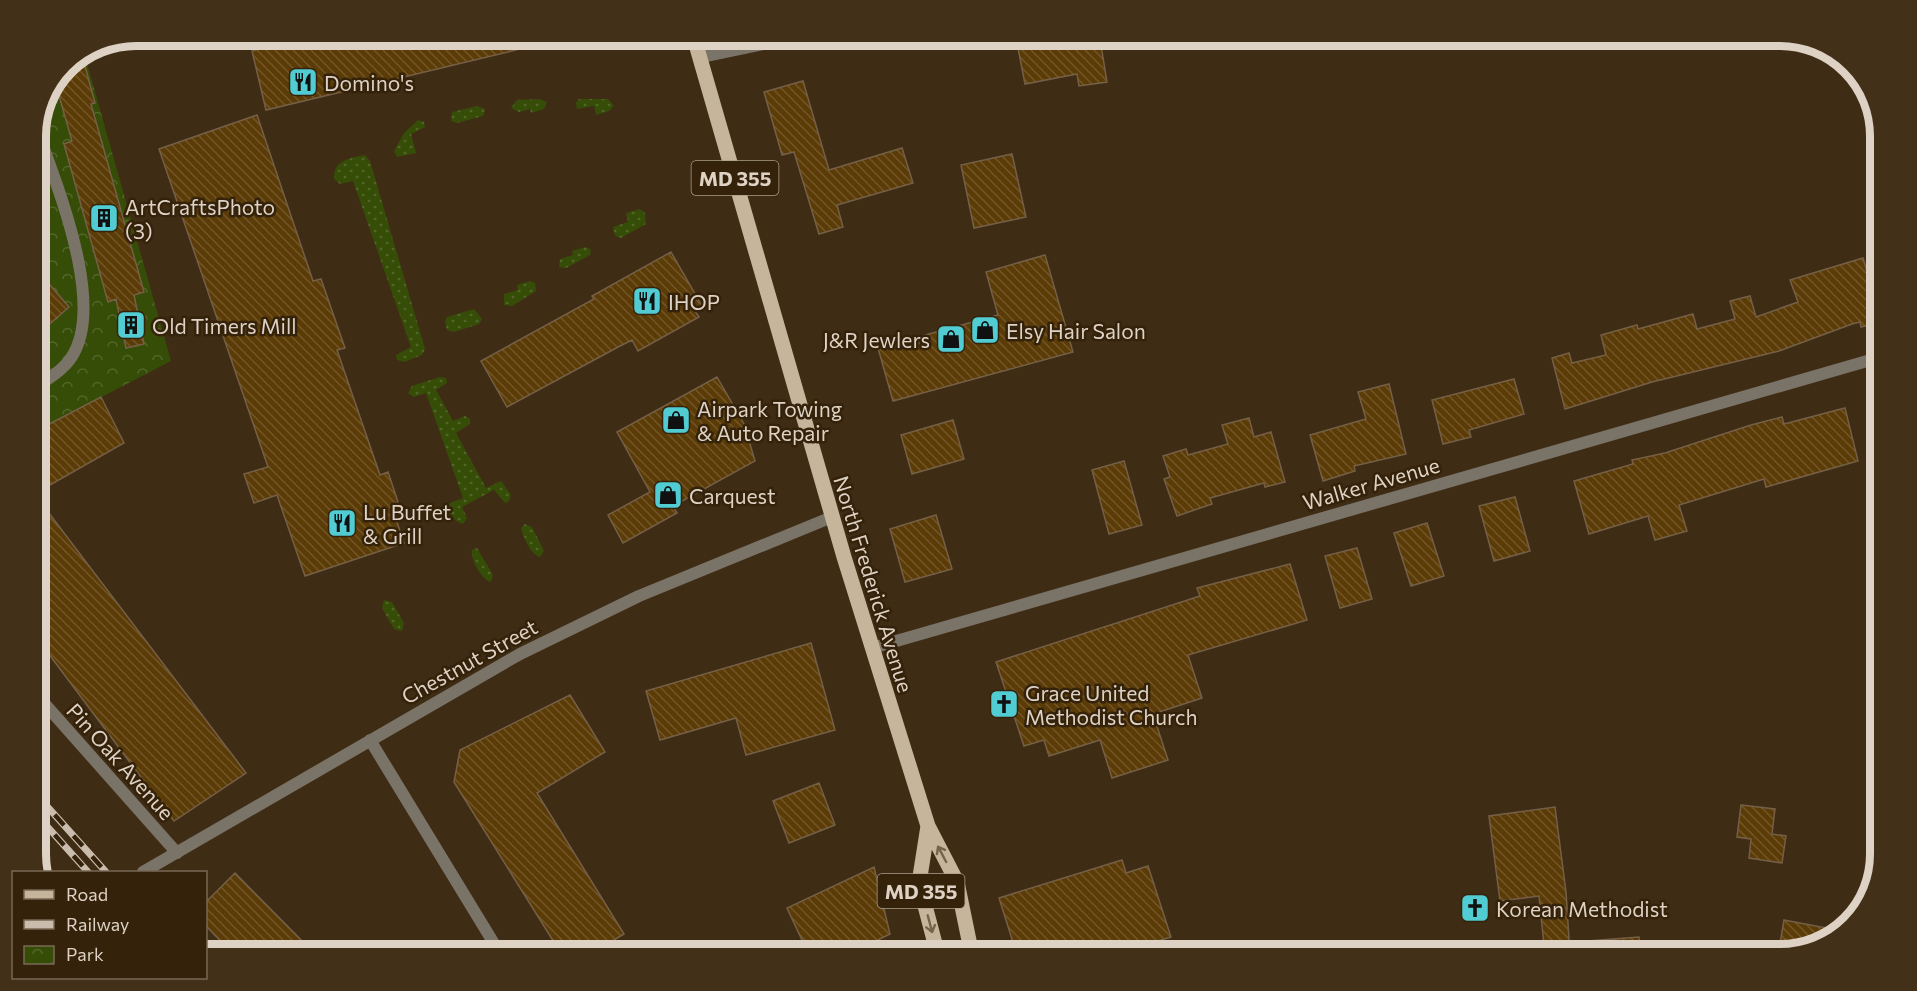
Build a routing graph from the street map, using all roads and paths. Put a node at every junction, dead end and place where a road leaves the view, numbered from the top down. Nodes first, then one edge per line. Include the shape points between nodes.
1 (697, 47) edge
2 (749, 47) edge
3 (701, 57) junction
4 (47, 160) edge
5 (1870, 360) edge
6 (47, 378) edge
7 (832, 517) junction
8 (872, 648) junction
9 (47, 706) edge
10 (370, 740) junction
11 (928, 826) junction
12 (177, 853) junction
13 (146, 871) edge
14 (494, 944) edge
15 (936, 944) edge
16 (970, 944) edge

1 - 3 main road, North Frederick Avenue / MD 355
2 - 3 street
3 - 7 main road, North Frederick Avenue / MD 355
4 - 6 street via 78,256 85,302 71,358
5 - 8 street, Walker Avenue
7 - 8 main road, North Frederick Avenue / MD 355
7 - 10 street, Chestnut Street via 639,596 565,631
8 - 11 main road, North Frederick Avenue / MD 355
9 - 12 street, Pin Oak Avenue
10 - 12 street, Chestnut Street
10 - 14 street
11 -> 15 main road, North Frederick Avenue / MD 355 via 919,883
16 -> 11 main road, North Frederick Avenue / MD 355 via 957,882
12 - 13 street, Chestnut Street

